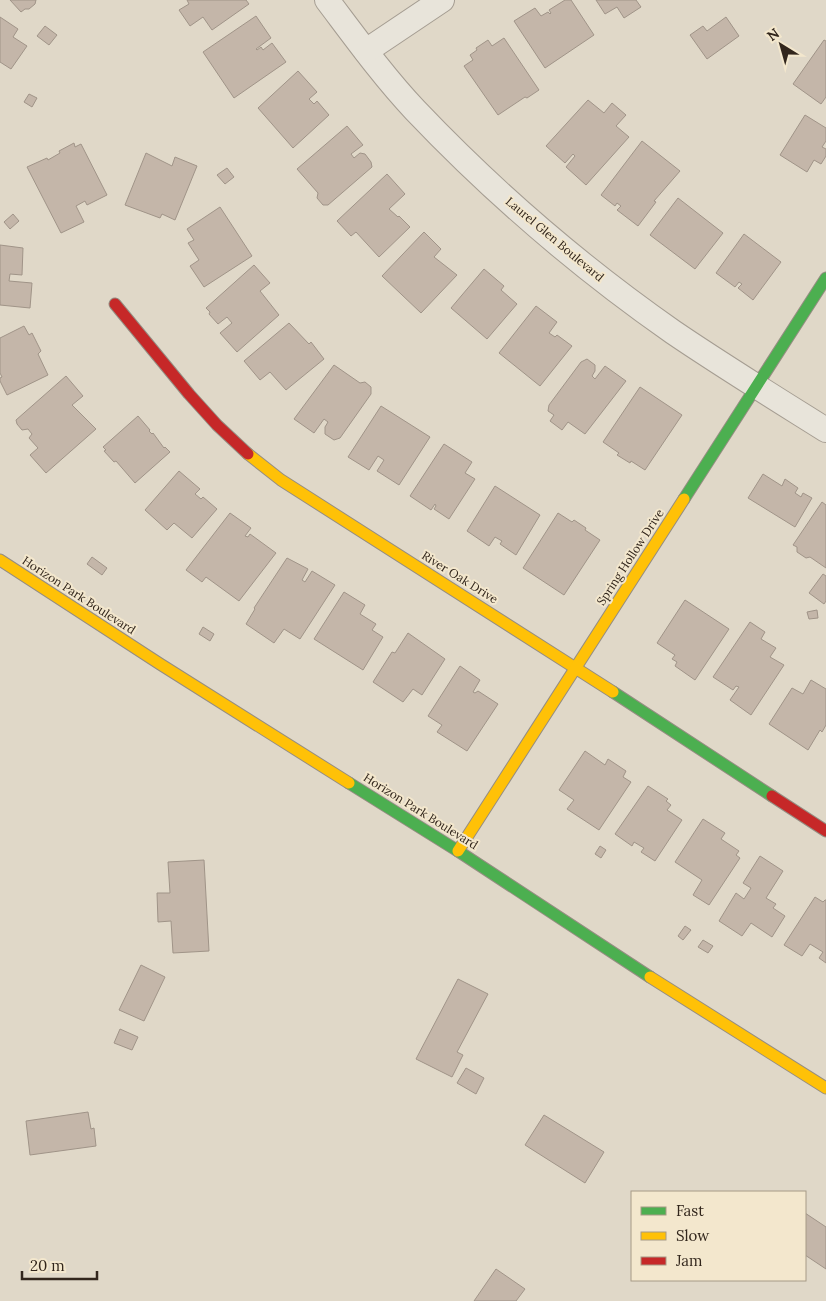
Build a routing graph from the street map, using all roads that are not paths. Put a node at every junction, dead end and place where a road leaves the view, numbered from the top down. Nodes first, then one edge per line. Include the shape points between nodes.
1 (327, 0) edge
2 (442, 0) edge
3 (366, 51) junction
4 (826, 278) edge
5 (115, 304) dead end
6 (757, 387) junction
7 (826, 430) edge
8 (0, 560) edge
9 (575, 667) junction
10 (826, 831) edge
11 (458, 850) junction
12 (826, 1088) edge

1 - 3 street, Laurel Glen Boulevard
2 - 3 street
3 - 6 street, Laurel Glen Boulevard via 414,108 481,175 582,264 673,332
4 - 6 street, Spring Hollow Drive
5 - 9 street, River Oak Drive via 217,425 281,480
6 - 7 street, Laurel Glen Boulevard
6 - 9 street, Spring Hollow Drive
8 - 11 street, Horizon Park Boulevard
9 - 10 street, River Oak Drive
9 - 11 street, Spring Hollow Drive
11 - 12 street, Horizon Park Boulevard

